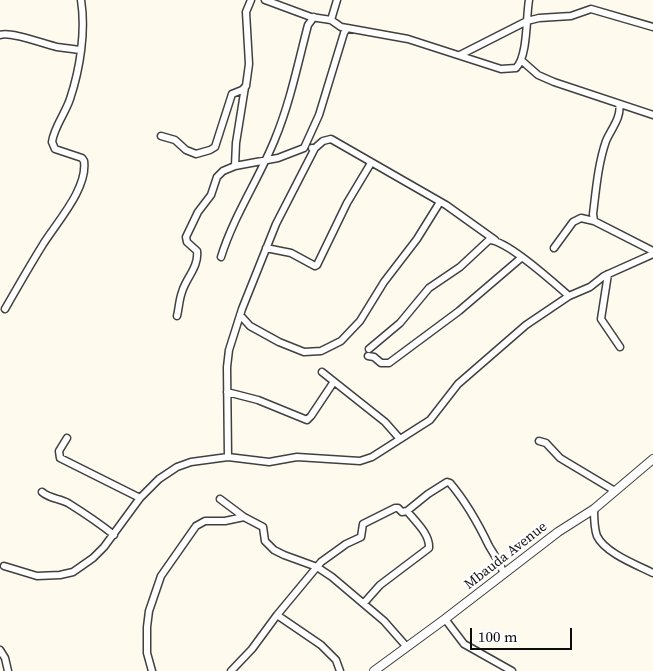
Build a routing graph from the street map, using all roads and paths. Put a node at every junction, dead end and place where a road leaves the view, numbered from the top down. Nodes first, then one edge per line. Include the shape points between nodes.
1 (81, 0) edge
2 (251, 0) edge
3 (265, 0) edge
4 (337, 0) edge
5 (529, 0) edge
6 (314, 18) junction
7 (331, 20) junction
8 (527, 21) junction
9 (653, 27) edge
10 (347, 28) junction
11 (0, 35) edge
12 (80, 50) junction
13 (460, 55) junction
14 (521, 60) junction
15 (246, 86) junction
16 (619, 104) junction
17 (653, 115) edge
18 (161, 136) dead end
19 (304, 148) junction
20 (315, 148) junction
21 (266, 162) junction
22 (371, 163) junction
23 (235, 166) junction
24 (440, 202) junction
25 (594, 221) junction
26 (496, 240) junction
27 (266, 248) junction
28 (554, 248) dead end
29 (653, 252) edge
30 (221, 257) dead end
31 (521, 258) junction
32 (608, 274) junction
33 (569, 296) junction
34 (4, 309) dead end
35 (240, 315) junction
36 (177, 316) dead end
37 (620, 347) dead end
38 (322, 372) dead end
39 (333, 383) junction
40 (227, 392) junction
41 (67, 438) dead end
42 (400, 439) junction
43 (539, 441) dead end
44 (228, 457) junction
45 (653, 459) edge
46 (615, 491) junction
47 (42, 492) dead end
48 (140, 498) junction
49 (220, 499) dead end
50 (594, 509) junction
51 (407, 511) junction
52 (244, 517) junction
53 (114, 535) junction
54 (4, 566) dead end
55 (317, 567) junction
56 (653, 573) edge
57 (504, 574) junction
58 (364, 603) junction
59 (277, 614) junction
60 (445, 619) junction
61 (406, 646) junction
62 (0, 650) edge
63 (8, 671) edge
64 (152, 671) edge
65 (231, 671) edge
66 (340, 671) edge
67 (374, 671) edge
68 (512, 671) edge

1 - 12 street
2 - 15 street via 246,12 249,64
3 - 6 street
4 - 7 street
5 - 8 street
6 - 7 street
6 - 21 street via 308,25 285,111
7 - 10 street
8 - 9 street via 571,16 591,9
8 - 13 street
8 - 14 street
10 - 13 street via 408,39
10 - 19 street via 319,114
11 - 12 street
12 - 34 street via 70,100 52,142 55,149 82,158 84,174 78,191
13 - 14 street via 502,69 516,68
14 - 16 street via 538,75
15 - 18 street via 232,94 212,149 196,154 175,140
15 - 23 street
16 - 17 street
16 - 25 street via 619,114 602,158
19 - 20 street
19 - 21 street
20 - 22 street via 331,139
20 - 27 street
21 - 23 street
21 - 30 street via 240,211
22 - 24 street
22 - 27 street via 317,265 291,253
23 - 36 street via 220,174 186,237 197,251 198,258 182,292
24 - 26 street
24 - 35 street via 360,321 341,341 321,351 304,352 250,326
25 - 28 street via 576,219
25 - 29 street
26 - 31 street
26 - 31 street via 489,240 460,268 429,288 404,319 369,352 381,363 389,363 459,311
27 - 35 street
29 - 32 street
31 - 33 street
32 - 33 street
32 - 37 street via 601,319
33 - 42 street via 518,331 458,384 430,420
35 - 40 street via 229,350
38 - 39 street
39 - 40 street via 306,420 258,400
39 - 42 street via 365,405
40 - 44 street
41 - 48 street via 58,453 62,460
42 - 44 street via 360,461 297,456 262,462
43 - 46 street via 546,443 560,458
44 - 48 street via 177,467 158,479
45 - 46 street, Mbauda Avenue
46 - 50 street, Mbauda Avenue
47 - 53 street via 87,514
48 - 53 street
49 - 52 street
50 - 56 street via 602,543
50 - 57 street, Mbauda Avenue
51 - 55 street via 395,508 363,524 361,537 334,552
51 - 57 street via 428,494 450,483 472,511
51 - 58 street via 429,540 429,548 380,585
52 - 55 street via 264,527 266,540 274,550
52 - 64 street via 205,521 196,526 161,576 147,628 146,643
53 - 54 street via 93,558 66,573 37,576
55 - 58 street
55 - 59 street
57 - 60 street, Mbauda Avenue
58 - 61 street
59 - 65 street via 252,649
59 - 66 street via 321,645 336,660
60 - 61 street, Mbauda Avenue
60 - 68 street via 464,644
61 - 67 street, Mbauda Avenue
62 - 63 street via 6,658

